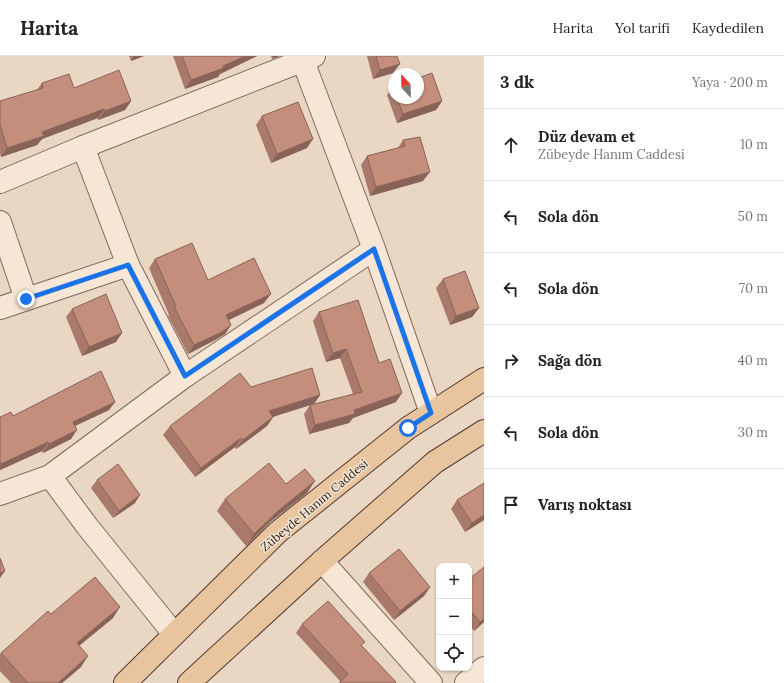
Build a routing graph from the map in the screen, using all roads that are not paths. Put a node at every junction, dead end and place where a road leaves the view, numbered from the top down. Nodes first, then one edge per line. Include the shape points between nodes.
1 (308, 59) edge
2 (84, 147) junction
3 (0, 182) edge
4 (0, 222) edge
5 (374, 249) junction
6 (128, 265) junction
7 (26, 299) junction
8 (0, 308) edge
9 (185, 376) junction
10 (484, 379) edge
11 (431, 413) junction
12 (484, 431) edge
13 (50, 476) junction
14 (0, 494) edge
15 (322, 561) junction
16 (174, 634) junction
17 (484, 668) edge
18 (125, 683) edge
19 (189, 683) edge
20 (431, 683) edge
21 (466, 683) edge

1 - 2 street
1 - 5 street
2 - 3 street
2 - 6 street
4 - 7 street
5 - 9 street
5 - 11 street
6 - 7 street
6 - 9 street
7 - 8 street
9 - 13 street
10 - 11 main road, Zübeyde Hanım Caddesi
11 - 16 main road, Zübeyde Hanım Caddesi via 408,428 278,532
12 - 15 main road via 435,462
13 - 14 street
13 - 16 street
15 - 19 main road
15 - 20 street
16 - 18 main road, Zübeyde Hanım Caddesi
17 - 21 street

